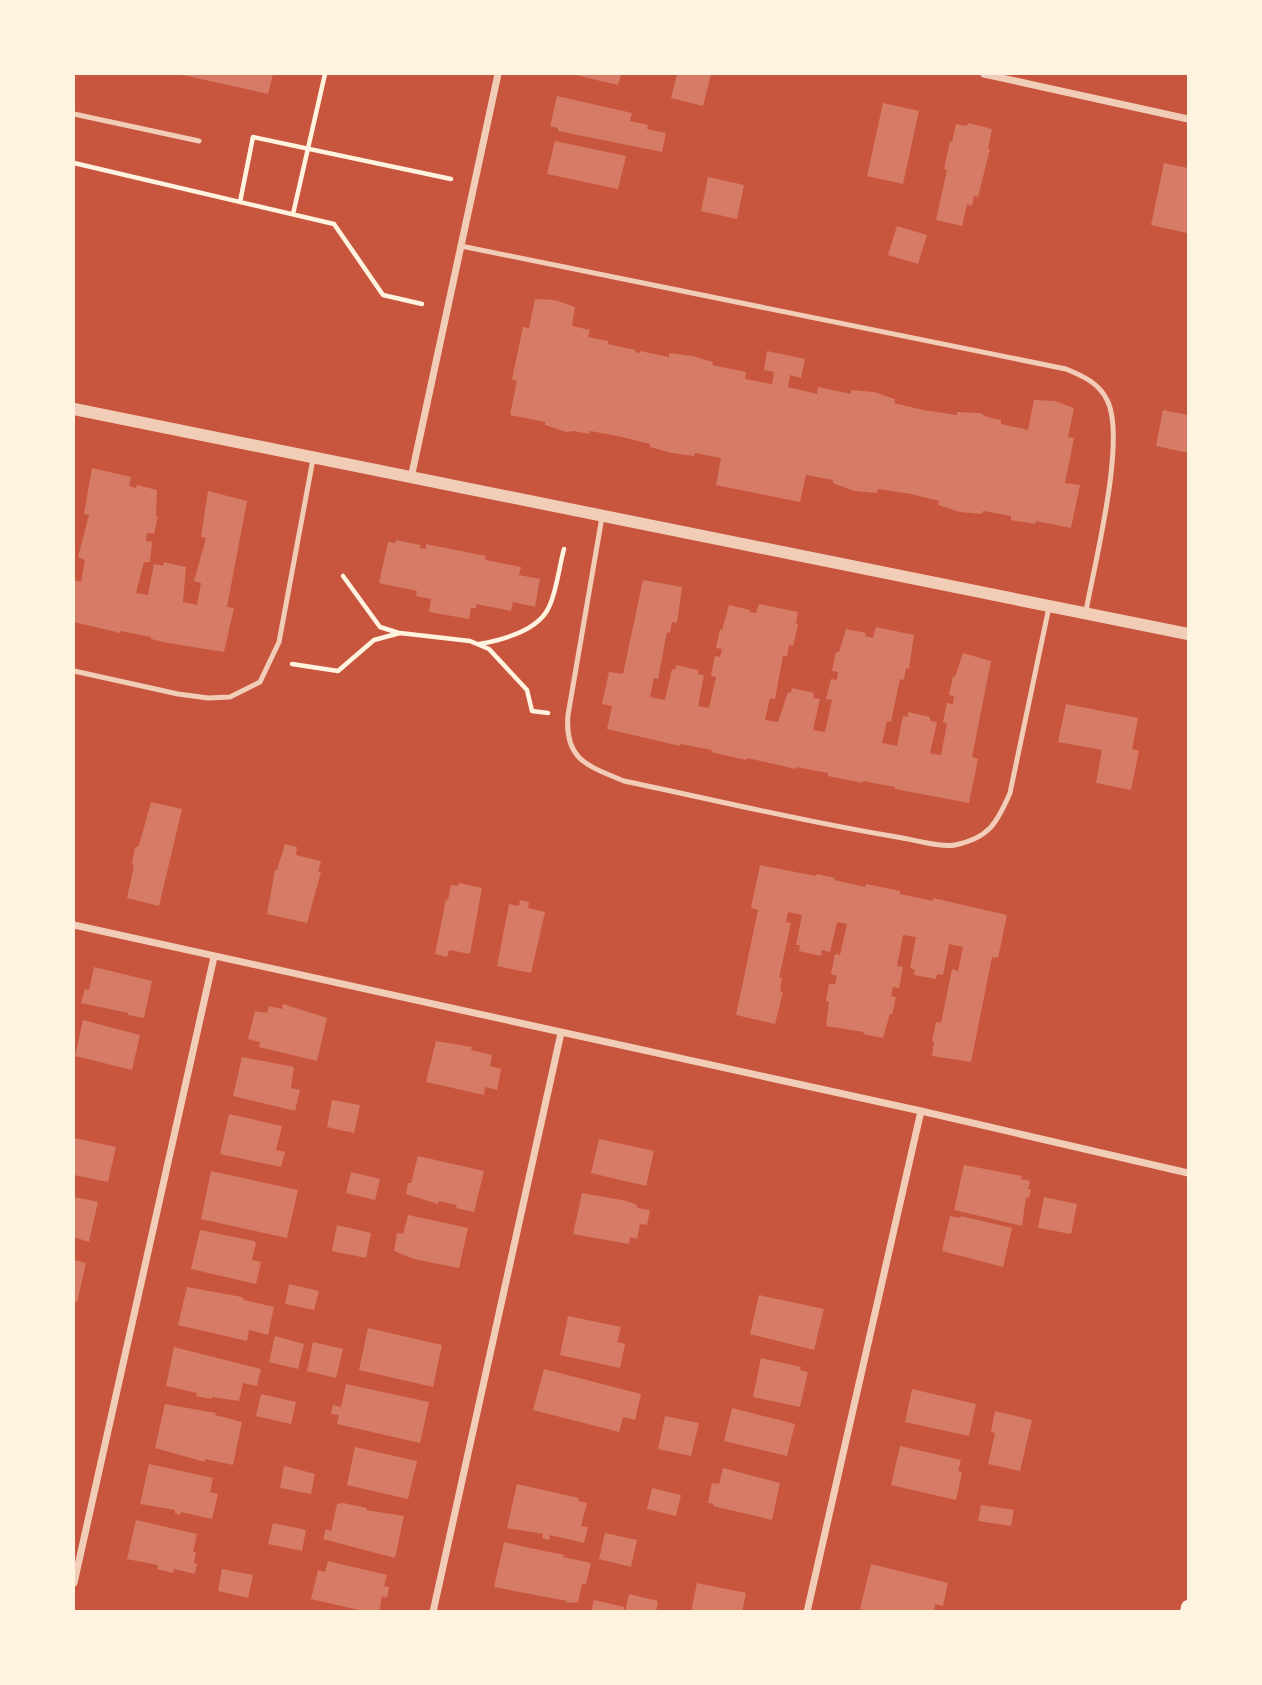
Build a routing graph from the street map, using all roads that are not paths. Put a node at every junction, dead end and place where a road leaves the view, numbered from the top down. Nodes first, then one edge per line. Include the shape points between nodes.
1 (498, 74) edge
2 (984, 74) edge
3 (74, 114) edge
4 (1188, 119) edge
5 (199, 141) dead end
6 (460, 246) junction
7 (74, 410) edge
8 (313, 459) junction
9 (410, 479) junction
10 (602, 517) junction
11 (1049, 606) junction
12 (1086, 614) junction
13 (1188, 634) edge
14 (74, 671) edge
15 (74, 925) edge
16 (214, 957) junction
17 (561, 1033) junction
18 (921, 1111) junction
19 (1188, 1173) edge
20 (74, 1583) edge
21 (433, 1612) edge
22 (807, 1612) edge

1 - 6 street
2 - 4 street
3 - 5 lane
6 - 9 street
6 - 12 lane via 1084,376 1108,401 1114,423 1114,451
7 - 8 street
8 - 9 street
8 - 14 lane via 279,642 260,682 230,697 208,698
9 - 10 street
10 - 11 street
10 - 11 lane via 568,715 567,732 575,756 624,781 868,832 952,845 991,829 1010,793
11 - 12 street
12 - 13 street
15 - 16 street
16 - 17 street
16 - 20 street
17 - 18 street
17 - 21 street
18 - 19 street
18 - 22 street

